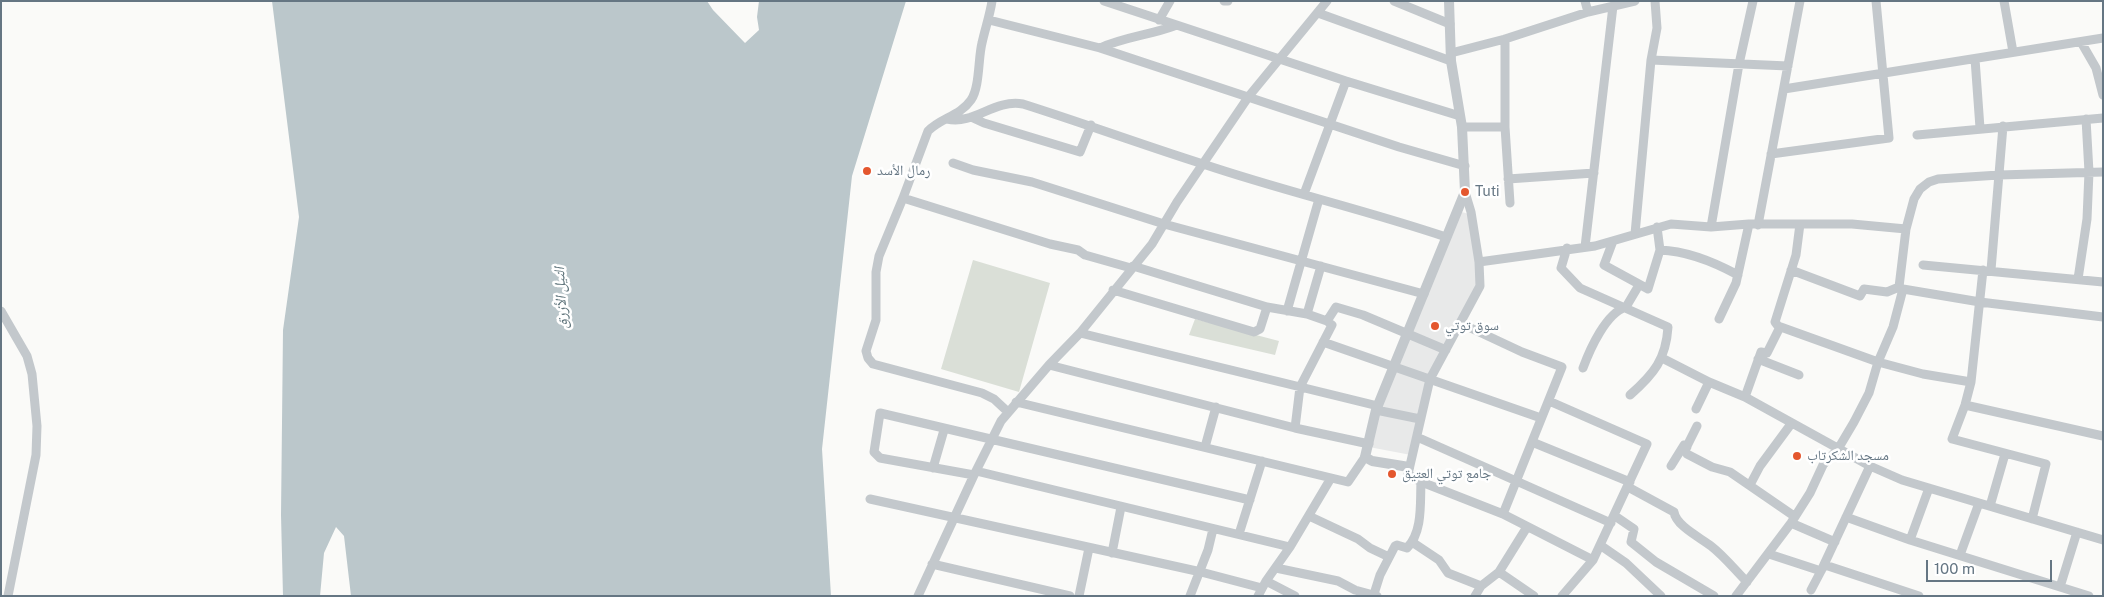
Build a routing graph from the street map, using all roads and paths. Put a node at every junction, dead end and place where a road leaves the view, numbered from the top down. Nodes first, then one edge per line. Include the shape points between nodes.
1 (992, 1) edge
2 (1104, 1) edge
3 (1170, 1) edge
4 (1224, 1) edge
5 (1228, 1) edge
6 (1326, 1) edge
7 (1394, 1) edge
8 (1449, 1) edge
9 (1585, 1) edge
10 (1635, 1) edge
11 (1654, 1) edge
12 (1753, 1) edge
13 (1800, 1) edge
14 (1876, 1) edge
15 (2004, 1) edge
16 (1613, 6) junction
17 (1588, 12) junction
18 (1318, 13) junction
19 (989, 20) junction
20 (1159, 20) junction
21 (1450, 24) junction
22 (1174, 26) junction
23 (2103, 38) edge
24 (1505, 39) junction
25 (2081, 42) junction
26 (1100, 48) junction
27 (2013, 52) junction
28 (1451, 57) junction
29 (1279, 59) junction
30 (1975, 59) junction
31 (1652, 60) junction
32 (1739, 64) junction
33 (1788, 66) junction
34 (1882, 73) junction
35 (1346, 82) junction
36 (1784, 89) junction
37 (2103, 94) edge
38 (1249, 96) junction
39 (1460, 116) junction
40 (972, 117) junction
41 (2103, 118) edge
42 (2086, 119) junction
43 (947, 120) junction
44 (1331, 123) junction
45 (1091, 125) junction
46 (2003, 126) junction
47 (1462, 127) junction
48 (1505, 127) junction
49 (1980, 128) junction
50 (1918, 135) dead end
51 (1772, 154) junction
52 (953, 163) dead end
53 (1203, 164) junction
54 (1464, 166) junction
55 (2088, 172) junction
56 (2103, 172) edge
57 (1594, 173) junction
58 (1999, 175) junction
59 (1508, 179) junction
60 (1465, 192) junction
61 (1304, 194) junction
62 (903, 198) junction
63 (1319, 199) junction
64 (1510, 203) dead end
65 (1164, 224) junction
66 (1800, 224) junction
67 (1754, 225) junction
68 (1657, 227) junction
69 (1711, 227) junction
70 (1906, 229) junction
71 (1635, 234) junction
72 (1446, 237) junction
73 (1613, 241) junction
74 (1585, 246) junction
75 (1567, 248) junction
76 (1660, 250) junction
77 (1301, 260) junction
78 (1479, 262) junction
79 (1923, 265) dead end
80 (1322, 266) junction
81 (1132, 267) junction
82 (1791, 270) junction
83 (1987, 270) junction
84 (1738, 275) junction
85 (2078, 279) junction
86 (2103, 282) edge
87 (1639, 284) junction
88 (1901, 288) junction
89 (1113, 290) junction
90 (1424, 294) junction
91 (1980, 302) junction
92 (1267, 307) junction
93 (1626, 307) junction
94 (1, 311) edge
95 (1287, 311) junction
96 (1307, 314) junction
97 (2103, 317) edge
98 (1719, 319) dead end
99 (1327, 321) junction
100 (1460, 323) junction
101 (1780, 327) junction
102 (1080, 333) junction
103 (1408, 334) junction
104 (1323, 342) junction
105 (1446, 350) junction
106 (1662, 358) junction
107 (1758, 359) junction
108 (1878, 362) junction
109 (1049, 365) junction
110 (1394, 367) junction
111 (1583, 368) dead end
112 (1799, 374) dead end
113 (1430, 379) junction
114 (1709, 382) junction
115 (1972, 382) junction
116 (1300, 387) junction
117 (1630, 395) dead end
118 (1745, 397) junction
119 (1549, 401) junction
120 (1016, 402) junction
121 (1966, 405) junction
122 (1216, 408) junction
123 (1377, 408) junction
124 (1696, 409) dead end
125 (1008, 412) junction
126 (1542, 418) junction
127 (1420, 419) junction
128 (1791, 424) junction
129 (1697, 426) dead end
130 (1295, 428) junction
131 (944, 430) junction
132 (2103, 436) edge
133 (1416, 437) junction
134 (992, 439) junction
135 (1532, 442) junction
136 (1369, 444) junction
137 (1205, 447) junction
138 (1687, 447) junction
139 (1838, 449) junction
140 (2005, 454) junction
141 (1365, 456) junction
142 (1262, 461) junction
143 (1672, 466) dead end
144 (1870, 466) junction
145 (933, 468) junction
146 (1409, 468) junction
147 (975, 473) junction
148 (1331, 478) junction
149 (1421, 482) junction
150 (1516, 482) junction
151 (1629, 484) junction
152 (1750, 485) junction
153 (1929, 488) junction
154 (870, 499) dead end
155 (1250, 500) junction
156 (1979, 503) junction
157 (1121, 506) junction
158 (1990, 506) junction
159 (1503, 514) junction
160 (1308, 516) junction
161 (955, 517) junction
162 (1846, 517) junction
163 (1613, 519) junction
164 (1793, 519) junction
165 (2032, 519) junction
166 (1527, 526) junction
167 (1213, 529) junction
168 (2078, 532) junction
169 (1239, 534) junction
170 (1910, 540) junction
171 (2103, 540) edge
172 (1412, 542) junction
173 (1835, 542) junction
174 (1600, 545) junction
175 (1290, 547) junction
176 (1089, 548) junction
177 (1112, 553) junction
178 (1769, 554) junction
179 (1960, 555) junction
180 (1389, 557) junction
181 (1592, 560) junction
182 (932, 564) junction
183 (1276, 568) junction
184 (1823, 568) junction
185 (1200, 572) junction
186 (1500, 572) junction
187 (1747, 582) junction
188 (1481, 586) junction
189 (2060, 587) junction
190 (1262, 588) edge
191 (1811, 590) dead end
192 (1376, 595) edge
193 (8, 596) edge
194 (918, 596) edge
195 (1070, 596) edge
196 (1079, 596) edge
197 (1190, 596) edge
198 (1295, 596) edge
199 (1475, 596) edge
200 (1534, 596) edge
201 (1562, 596) edge
202 (1661, 596) edge
203 (1714, 596) edge
204 (1736, 596) edge
205 (1919, 596) edge
206 (2089, 596) edge

1 - 19 street
2 - 20 street
3 - 20 street
4 - 5 street
6 - 18 street
7 - 21 street
8 - 21 street
9 - 17 street
10 - 16 street
11 - 31 street via 1656,28
12 - 32 street
13 - 33 street
14 - 34 street
15 - 27 street
16 - 17 street
16 - 57 street
17 - 24 street
18 - 28 street
18 - 29 street
19 - 26 street
19 - 43 street via 982,42 976,91 971,100
20 - 22 street
21 - 28 street
22 - 26 street via 1117,40
22 - 29 street
23 - 25 street
24 - 28 street
24 - 48 street
25 - 27 street
25 - 37 street via 2096,68
26 - 38 street
27 - 30 street
28 - 39 street
29 - 35 street
29 - 38 street
30 - 34 street
30 - 49 street
31 - 32 street
31 - 71 street
32 - 33 street
32 - 69 street
33 - 36 street
34 - 36 street
34 - 51 street via 1889,138
35 - 39 street
35 - 44 street
36 - 51 street
38 - 44 street
38 - 53 street
39 - 47 street
40 - 43 street via 958,122
40 - 45 street via 1012,102
40 - 45 street via 1080,152
41 - 42 street
42 - 46 street
42 - 55 street
43 - 62 street via 933,124 928,131
44 - 54 street
44 - 61 street
45 - 53 street
46 - 49 street
46 - 58 street
47 - 48 street
47 - 54 street
48 - 59 street
49 - 50 street
51 - 67 street
52 - 65 street via 1032,182
53 - 61 street
53 - 65 street
54 - 60 street
55 - 56 street
55 - 58 street
55 - 85 street via 2087,220
57 - 59 street
57 - 74 street
58 - 70 street via 1929,182 1914,199
58 - 83 street
59 - 64 street
60 - 72 street
60 - 78 street
61 - 63 street
62 - 81 street
62 - 125 street via 879,256 876,320 866,351 868,358 873,364 982,393
63 - 72 street
63 - 77 street
65 - 77 street
65 - 81 street
66 - 67 street
66 - 70 street
66 - 82 street
67 - 69 street
67 - 84 street
68 - 69 street via 1671,224
68 - 71 street
68 - 76 street
70 - 88 street
71 - 73 street
72 - 90 street
73 - 74 street
73 - 87 street via 1604,265
74 - 75 street
75 - 78 street
75 - 93 street via 1561,268 1568,276 1584,290
76 - 84 street via 1703,258
76 - 87 street via 1650,288
77 - 80 street
77 - 95 street
78 - 100 street via 1480,286
79 - 83 street
80 - 90 street
80 - 96 street
81 - 89 street
81 - 92 street
82 - 88 street via 1860,296 1864,289 1886,292
82 - 101 street via 1775,322
83 - 85 street
83 - 91 street
84 - 98 street
85 - 86 street
87 - 93 street
88 - 91 street
88 - 108 street via 1893,327
89 - 92 street via 1254,332 1260,329
89 - 102 street
90 - 103 street
91 - 97 street
91 - 115 street
92 - 95 street
93 - 106 street via 1668,327
93 - 111 street via 1619,309 1600,331
94 - 193 street via 27,356 37,426 36,455
95 - 96 street
96 - 99 street
99 - 103 street via 1336,306
99 - 104 street via 1332,325
100 - 105 street
100 - 119 street via 1562,368
101 - 107 street via 1767,352 1761,351
101 - 108 street
102 - 109 street
102 - 116 street
103 - 105 street
103 - 110 street
104 - 110 street
104 - 116 street
105 - 113 street
106 - 114 street
106 - 117 street via 1651,376
107 - 112 street
107 - 118 street
108 - 115 street
108 - 139 street via 1869,393
109 - 120 street
109 - 122 street
110 - 113 street
110 - 123 street
113 - 126 street
113 - 127 street
114 - 118 street
114 - 124 street
115 - 121 street
116 - 123 street
116 - 130 street
118 - 128 street
119 - 126 street
119 - 151 street via 1647,444
120 - 125 street
120 - 137 street
121 - 132 street
121 - 140 street via 1952,439
122 - 130 street
122 - 137 street
123 - 127 street
123 - 136 street
125 - 134 street
126 - 135 street
127 - 133 street
128 - 139 street
128 - 152 street
129 - 138 street
130 - 136 street
131 - 134 street
131 - 145 street
131 - 145 street via 880,413 874,452 880,458
133 - 146 street
133 - 150 street
134 - 147 street
134 - 155 street
135 - 150 street
135 - 151 street
136 - 141 street
137 - 142 street
138 - 143 street via 1684,445
138 - 152 street via 1688,454 1730,472
139 - 144 street
139 - 164 street via 1823,465
140 - 158 street
140 - 165 street via 2046,465
141 - 146 street via 1372,461
141 - 148 street via 1348,482
142 - 148 street
142 - 155 street
144 - 153 street
144 - 162 street
145 - 147 street
146 - 149 street via 1408,474
147 - 157 street
147 - 161 street
148 - 160 street
149 - 159 street
149 - 172 street via 1421,512
150 - 159 street
150 - 163 street
151 - 163 street
151 - 187 street via 1674,512 1688,530 1711,546
152 - 164 street
153 - 156 street
153 - 170 street
154 - 161 street
155 - 169 street
156 - 158 street
156 - 179 street
157 - 167 street
157 - 177 street
158 - 165 street
159 - 166 street
160 - 175 street
160 - 180 street
161 - 176 street
161 - 182 street
162 - 170 street
162 - 173 street
163 - 174 street
163 - 203 street via 1634,529 1631,542 1656,562
164 - 173 street
164 - 178 street
165 - 168 street
166 - 181 street
166 - 186 street
167 - 169 street
167 - 185 street
168 - 171 street
168 - 189 street
169 - 175 street
170 - 179 street
172 - 180 street via 1407,548 1395,546
172 - 188 street via 1439,560 1448,573
173 - 184 street
174 - 181 street
174 - 202 street via 1626,563
175 - 183 street
176 - 177 street
176 - 196 street
177 - 185 street
178 - 184 street
178 - 187 street
179 - 189 street
180 - 192 street
181 - 201 street
182 - 194 street
182 - 195 street
183 - 190 street
183 - 192 street via 1338,581 1355,590
184 - 191 street
184 - 205 street
185 - 190 street
185 - 197 street
186 - 188 street
186 - 200 street
187 - 204 street
188 - 199 street
189 - 206 street
190 - 198 street

